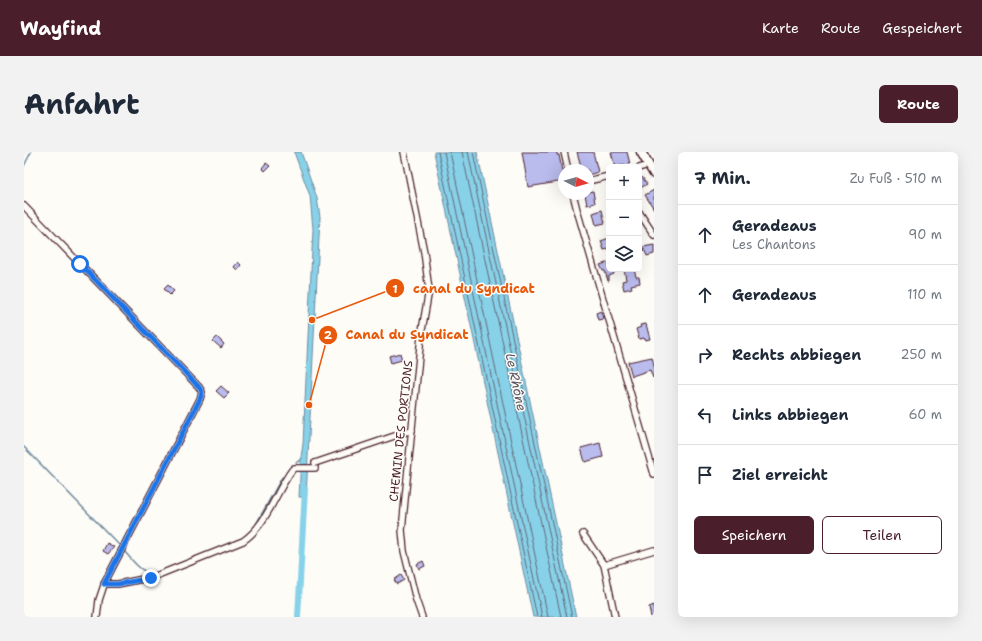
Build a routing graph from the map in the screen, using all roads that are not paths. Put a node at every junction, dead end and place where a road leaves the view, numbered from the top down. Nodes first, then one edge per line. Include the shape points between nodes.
1 (404, 152) edge
2 (564, 152) edge
3 (640, 152) edge
4 (567, 164) edge
5 (651, 164) edge
6 (654, 174) edge
7 (606, 177) edge
8 (594, 180) edge
9 (574, 200) edge
10 (24, 206) edge
11 (642, 217) edge
12 (654, 235) edge
13 (412, 430) junction
14 (654, 474) edge
15 (583, 534) dead end
16 (654, 550) edge
17 (604, 564) junction
18 (104, 584) junction
19 (97, 617) edge
20 (422, 617) edge
21 (615, 617) edge

1 - 13 street, CHEMIN DES PORTIONS via 429,290
2 - 4 street
3 - 5 main road
5 - 6 main road
7 - 8 street
9 - 14 street
10 - 18 street via 199,387 202,394
11 - 12 street
13 - 18 street via 315,466 294,468 254,533 243,541 153,577
13 - 20 street, CHEMIN DES PORTIONS via 402,537
15 - 17 street
16 - 17 street
17 - 21 street
18 - 19 street

